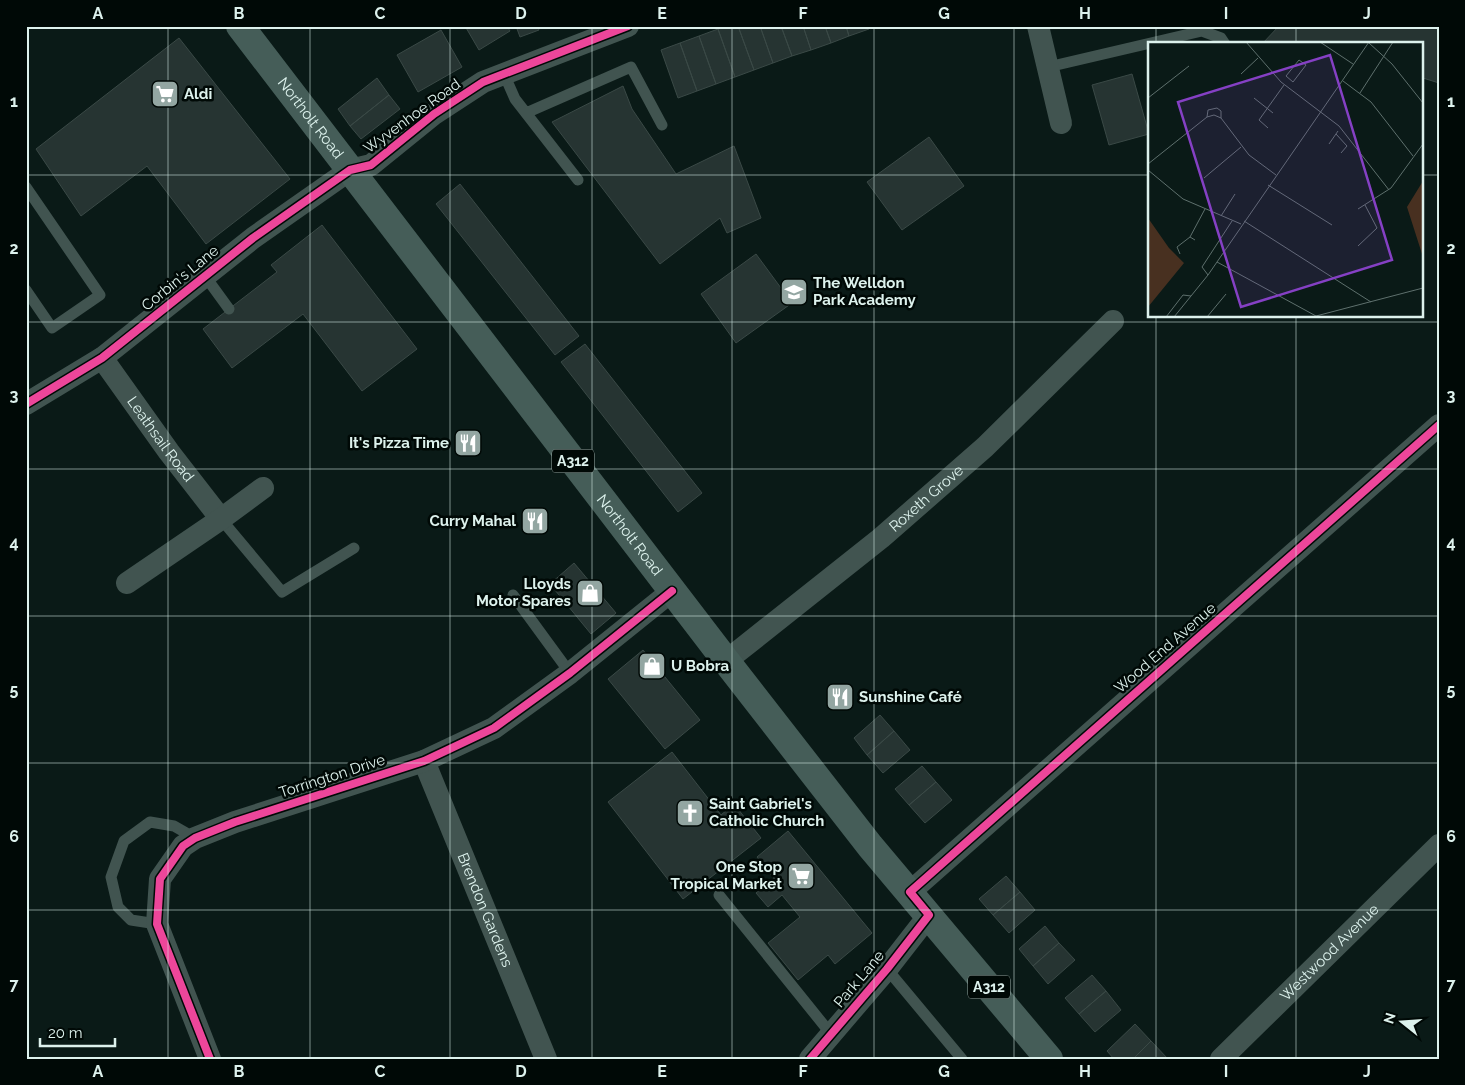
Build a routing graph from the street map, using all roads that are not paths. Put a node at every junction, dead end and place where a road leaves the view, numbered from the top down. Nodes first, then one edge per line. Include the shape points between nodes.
1 (240, 26) edge
2 (628, 26) edge
3 (1038, 26) edge
4 (1155, 42) edge
5 (1224, 42) edge
6 (1148, 44) edge
7 (1048, 67) junction
8 (504, 74) junction
9 (526, 113) junction
10 (1060, 123) dead end
11 (662, 125) dead end
12 (350, 170) junction
13 (578, 180) dead end
14 (26, 187) edge
15 (205, 276) junction
16 (26, 290) edge
17 (229, 309) dead end
18 (1113, 321) dead end
19 (102, 358) junction
20 (26, 404) edge
21 (1439, 425) edge
22 (263, 488) dead end
23 (221, 519) junction
24 (354, 548) dead end
25 (127, 583) dead end
26 (672, 591) junction
27 (513, 595) dead end
28 (726, 661) junction
29 (570, 673) junction
30 (424, 761) junction
31 (195, 838) junction
32 (1439, 845) edge
33 (910, 892) junction
34 (719, 895) dead end
35 (929, 916) junction
36 (157, 924) junction
37 (887, 969) junction
38 (831, 1034) junction
39 (210, 1059) edge
40 (546, 1059) edge
41 (810, 1059) edge
42 (962, 1059) edge
43 (1049, 1059) edge
44 (1221, 1059) edge

1 - 12 main road, Northolt Road / A312
2 - 8 street, Wyvenhoe Road
3 - 7 street
4 - 5 lane via 1202,31
6 - 7 lane
7 - 10 street
8 - 9 lane via 515,99
8 - 12 street, Wyvenhoe Road via 483,82 434,114 371,165
9 - 11 lane via 631,67
9 - 13 lane
12 - 15 street, Corbin's Lane
12 - 26 main road, Northolt Road / A312
14 - 16 lane via 100,295 52,328
15 - 17 lane
15 - 19 street, Corbin's Lane
18 - 28 street, Roxeth Grove via 985,447 881,538
19 - 20 street, Corbin's Lane
19 - 23 street, Leathsail Road
21 - 33 street, Wood End Avenue
22 - 23 street
23 - 24 lane via 282,592
23 - 25 street
26 - 28 main road, Northolt Road / A312
26 - 29 street, Torrington Drive
27 - 29 lane
28 - 33 main road, Northolt Road / A312 via 870,846
29 - 30 street, Torrington Drive via 494,728
30 - 31 street, Torrington Drive
30 - 40 street, Brendon Gardens
31 - 36 street, Torrington Drive via 183,846 160,879
31 - 36 lane via 174,826 150,822 124,841 112,877 118,907 131,920
32 - 44 street, Westwood Avenue
33 - 35 main road, Northolt Road / A312
34 - 38 lane
35 - 37 street, Park Lane
35 - 43 main road, Northolt Road / A312
36 - 39 street, Torrington Drive
37 - 38 street, Park Lane
37 - 42 lane
38 - 41 street, Park Lane

